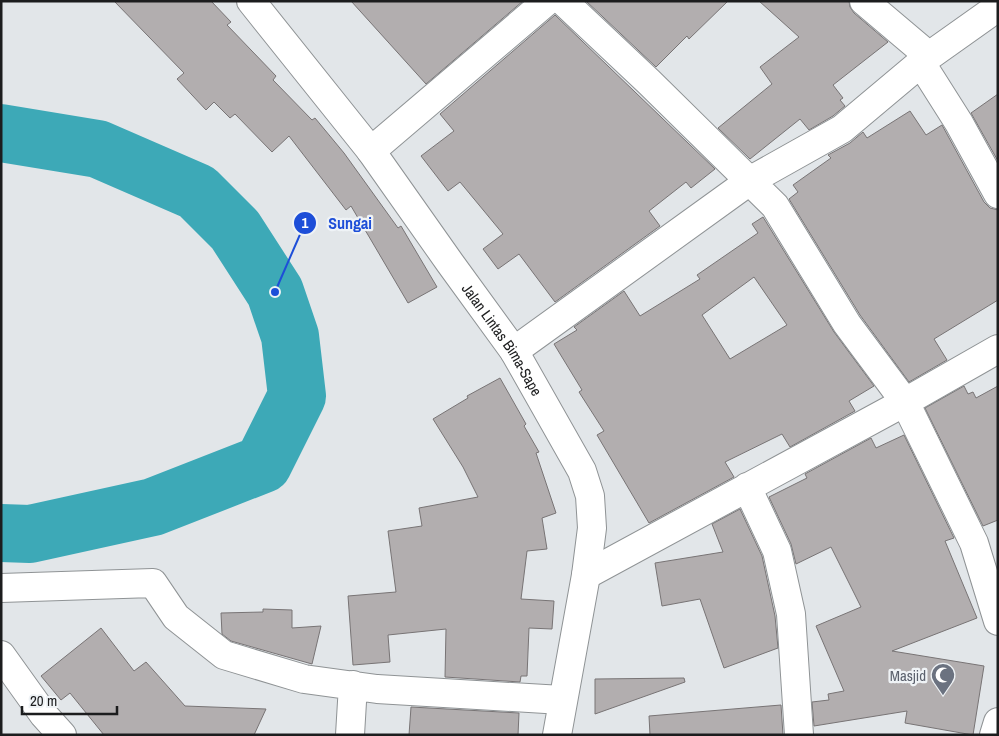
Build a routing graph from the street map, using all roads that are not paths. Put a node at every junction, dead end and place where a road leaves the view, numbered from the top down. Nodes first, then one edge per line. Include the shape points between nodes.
1 (251, 1) edge
2 (547, 1) edge
3 (563, 1) edge
4 (864, 1) edge
5 (998, 7) edge
6 (925, 60) junction
7 (371, 150) junction
8 (751, 180) junction
9 (998, 194) edge
10 (998, 349) edge
11 (514, 351) junction
12 (905, 402) junction
13 (747, 488) junction
14 (586, 575) junction
15 (1, 588) edge
16 (998, 621) edge
17 (1, 655) edge
18 (353, 685) junction
19 (562, 700) junction
20 (998, 722) edge
21 (62, 735) edge
22 (350, 735) edge
23 (557, 735) edge
24 (799, 735) edge
25 (994, 735) edge

1 - 7 main road, Jalan Lintas Bima-Sape
2 - 7 main road
3 - 8 main road
4 - 6 main road
5 - 6 main road
6 - 8 main road via 842,129
6 - 9 main road
7 - 11 main road, Jalan Lintas Bima-Sape
8 - 11 main road
8 - 12 main road via 775,206 847,324
10 - 12 main road
11 - 14 main road, Jalan Lintas Bima-Sape via 582,471 590,496 592,528
12 - 13 main road
12 - 16 main road via 974,543
13 - 14 main road
13 - 24 main road via 777,551 791,614
14 - 19 main road, Jalan Lintas Bima-Sape
15 - 18 main road via 153,583 176,617 224,655 304,678
17 - 21 main road
18 - 19 main road
18 - 22 main road
19 - 23 main road, Jalan Lintas Bima-Sape
20 - 25 main road

